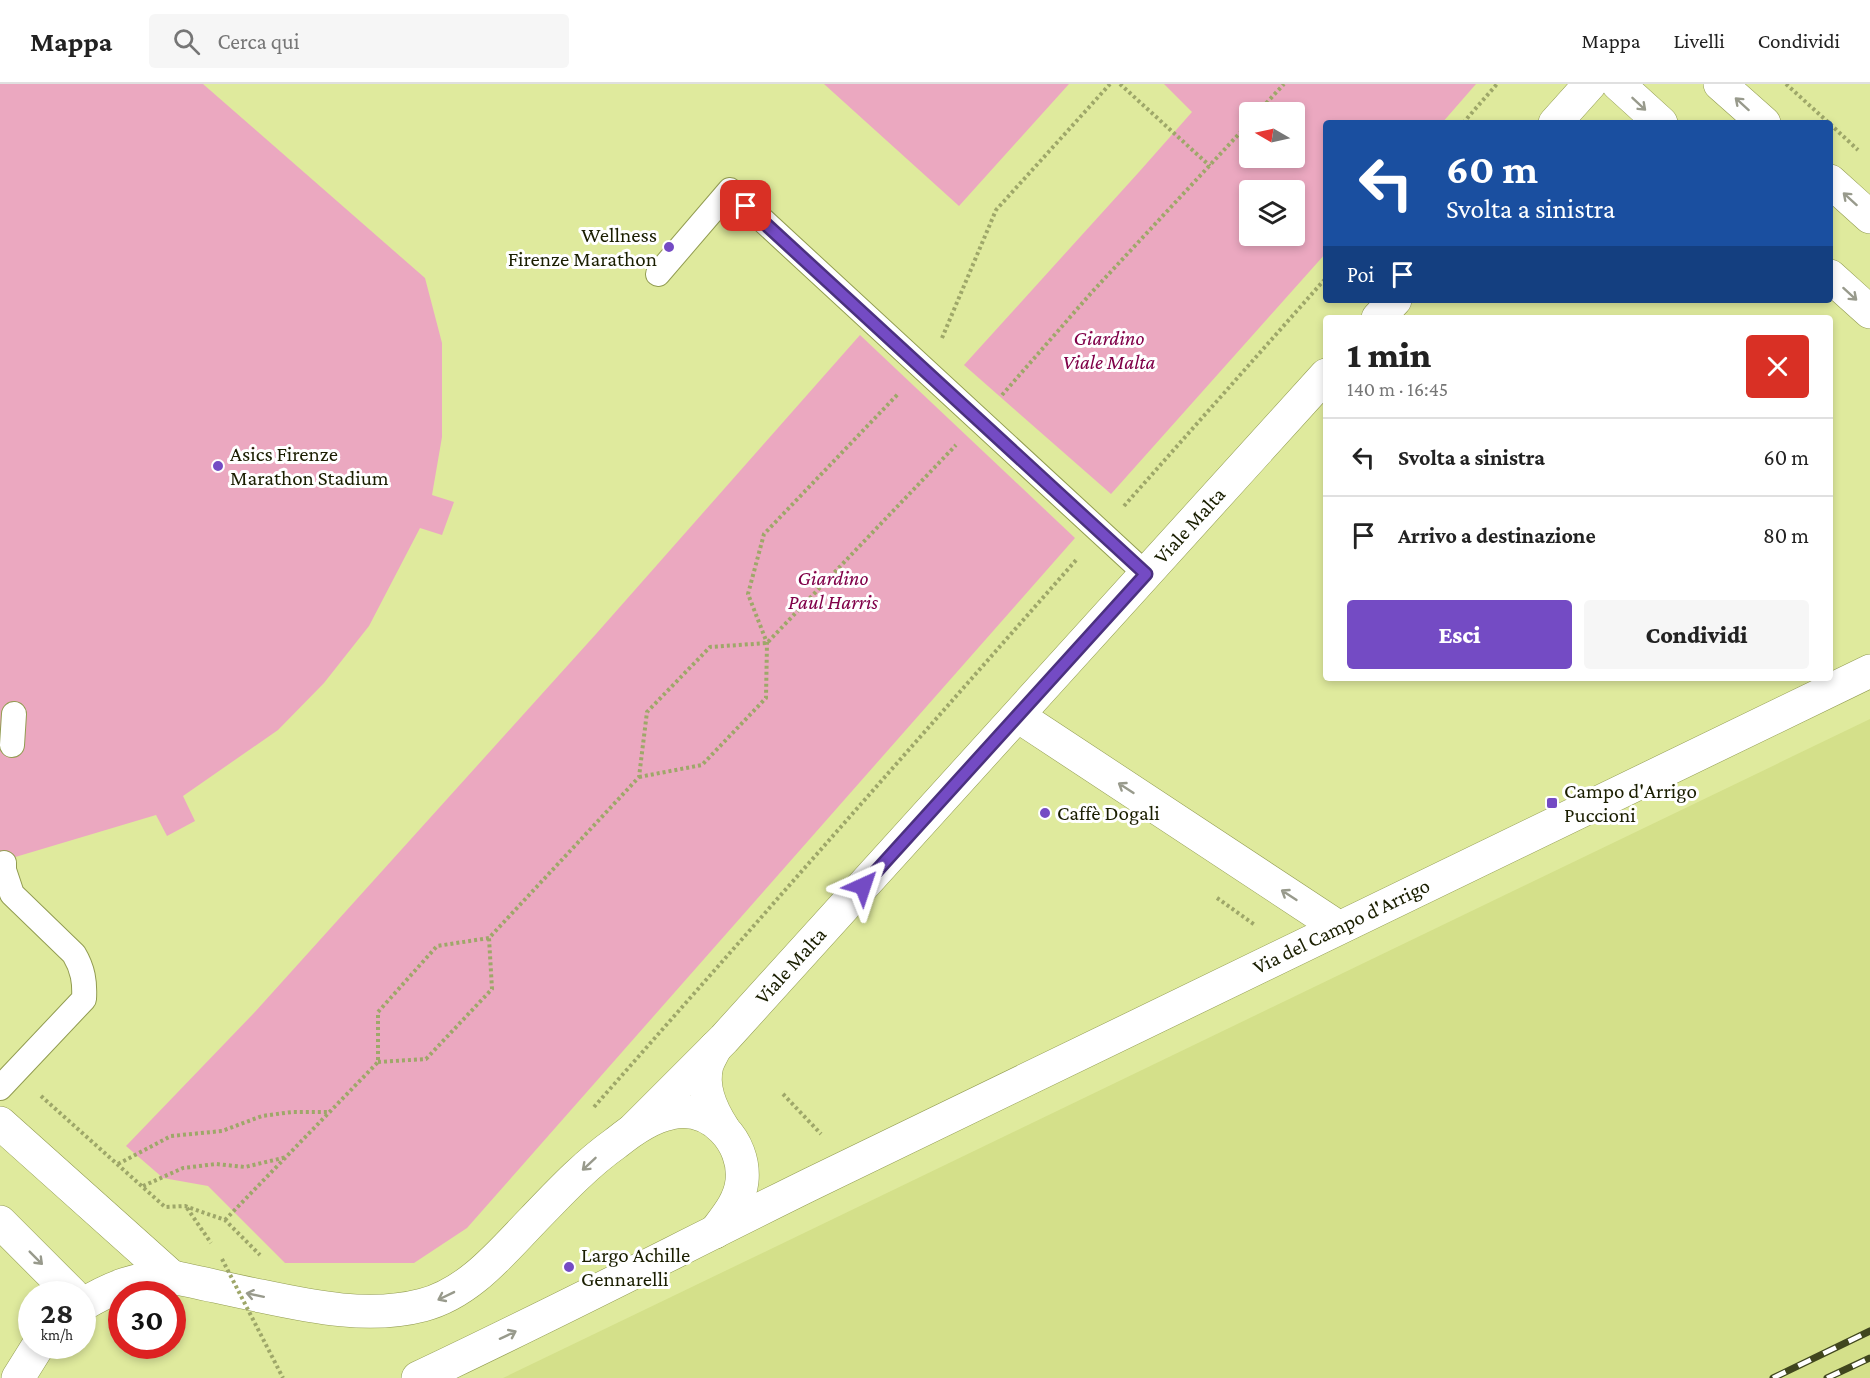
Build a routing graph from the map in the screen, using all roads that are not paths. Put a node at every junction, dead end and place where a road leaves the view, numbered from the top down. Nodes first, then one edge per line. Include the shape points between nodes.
1 (1590, 84) edge
2 (1618, 84) edge
3 (1720, 84) edge
4 (1558, 120) edge
5 (1657, 120) edge
6 (1761, 120) edge
7 (1833, 184) edge
8 (1870, 217) edge
9 (658, 274) dead end
10 (1833, 279) edge
11 (1392, 303) edge
12 (1870, 312) edge
13 (1381, 315) edge
14 (1323, 378) edge
15 (1146, 574) junction
16 (1870, 671) edge
17 (14, 714) dead end
18 (1018, 716) junction
19 (12, 745) dead end
20 (4, 863) dead end
21 (1338, 927) junction
22 (715, 1048) junction
23 (0, 1088) edge
24 (0, 1123) edge
25 (635, 1128) junction
26 (729, 1136) junction
27 (813, 1183) junction
28 (0, 1222) edge
29 (713, 1233) junction
30 (172, 1277) junction
31 (59, 1281) edge
32 (96, 1298) edge
33 (30, 1359) edge
34 (18, 1378) edge
35 (418, 1378) edge

1 - 4 street
2 -> 5 street
6 -> 3 street
8 -> 7 street
9 - 15 lane via 730,190
10 -> 12 street
11 - 13 street
14 - 15 street, Viale Malta
15 - 18 street, Viale Malta
16 - 21 street, Via del Campo d'Arrigo
17 - 19 lane
21 -> 18 street
18 - 22 street, Viale Malta
20 - 23 lane via 12,894 74,954 85,986 84,999
21 - 27 street, Via del Campo d'Arrigo
22 - 25 street, Viale Malta
22 - 26 street, Viale Malta via 707,1066 706,1084 713,1112
24 - 30 street
25 - 26 street via 683,1112 716,1122
25 -> 30 street via 566,1185 489,1265 462,1287 425,1305 399,1311 322,1308
26 - 27 street, Via del Campo d'Arrigo via 767,1177
26 - 29 street via 741,1158 742,1180 731,1212
27 - 29 street, Via del Campo d'Arrigo
28 -> 31 street
35 -> 29 street
30 - 32 street via 129,1282
33 - 34 street

